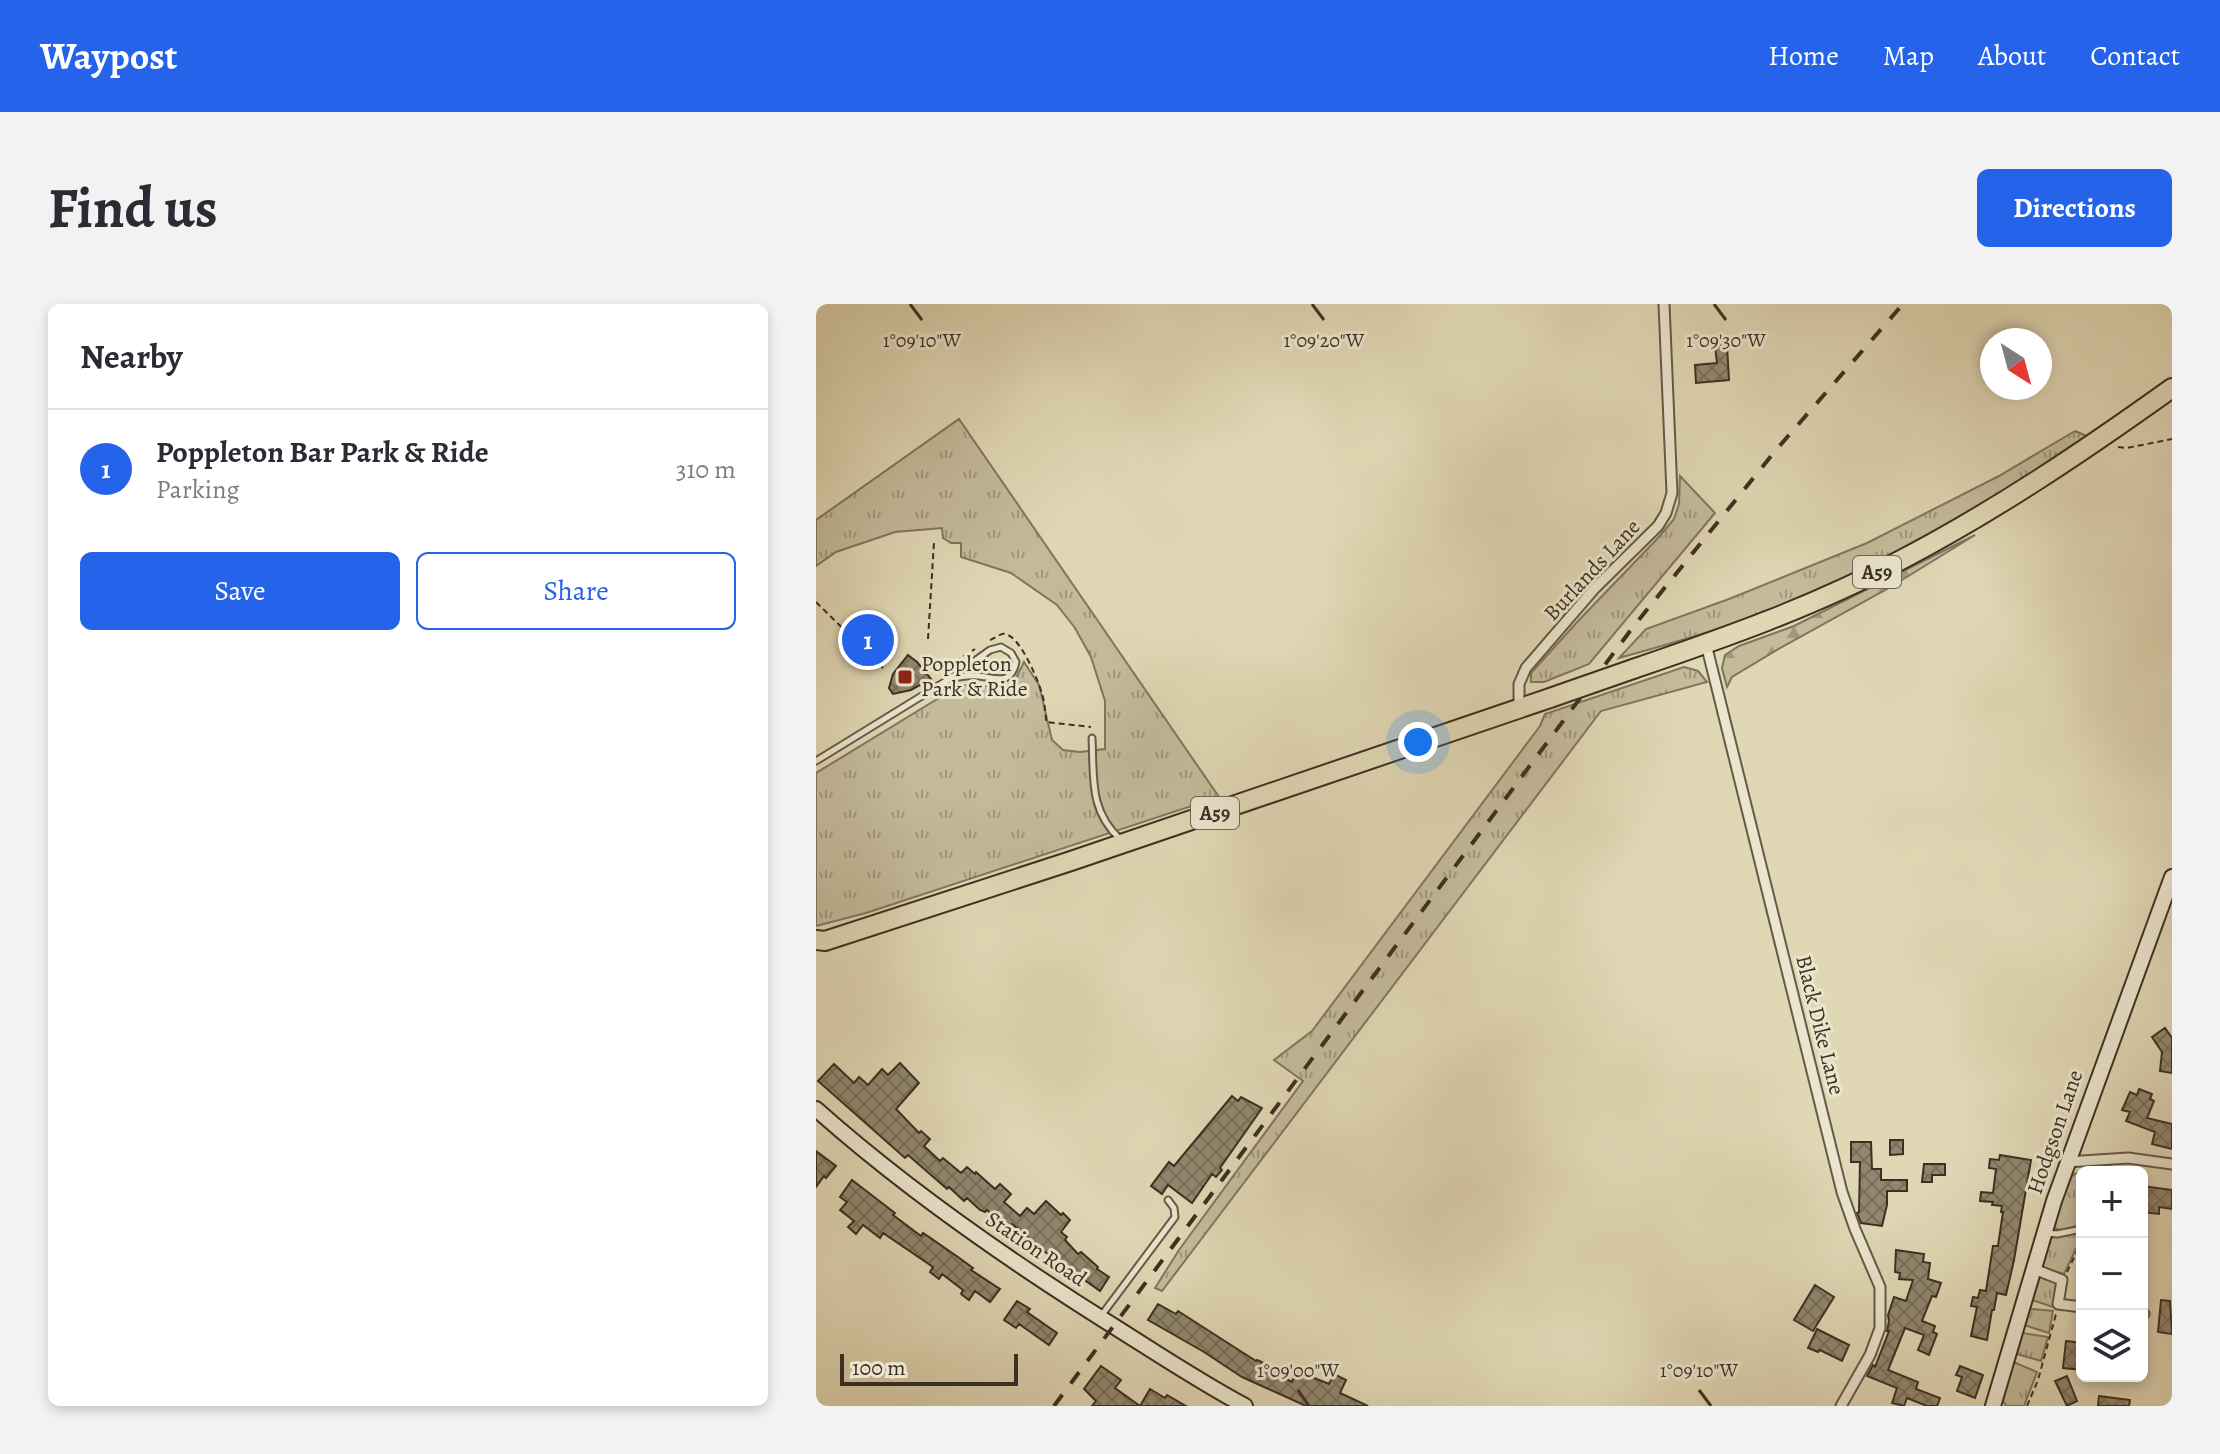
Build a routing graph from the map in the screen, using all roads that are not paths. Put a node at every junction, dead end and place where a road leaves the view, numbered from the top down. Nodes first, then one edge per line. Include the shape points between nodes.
1 (1664, 304) edge
2 (2172, 388) edge
3 (1706, 644) junction
4 (951, 678) junction
5 (1519, 708) junction
6 (1092, 738) dead end
7 (816, 761) edge
8 (1124, 843) junction
9 (2172, 877) edge
10 (818, 942) edge
11 (816, 1109) edge
12 (2067, 1162) junction
13 (2172, 1164) edge
14 (1168, 1200) dead end
15 (2076, 1230) edge
16 (2045, 1232) junction
17 (2034, 1269) junction
18 (2076, 1306) edge
19 (1100, 1318) junction
20 (1245, 1406) edge
21 (1841, 1406) edge
22 (1993, 1406) edge

1 - 5 street, Burlands Lane via 1672,493 1666,513 1526,668 1519,684
2 - 3 highway, A59 via 1993,509 1897,563
3 - 5 highway, A59, bridge
3 - 21 street, Black Dike Lane via 1842,1192 1880,1287 1880,1328
4 - 4 lane via 1001,647 1016,662 1007,678
4 - 7 lane
5 - 8 highway, A59
6 - 8 lane via 1096,806
8 - 10 highway, A59
9 - 12 street, Hodgson Lane
11 - 19 street, Station Road via 982,1239
12 - 13 street via 2128,1158
12 - 16 street, Hodgson Lane
14 - 19 lane via 1175,1217
15 - 16 lane
16 - 17 street, Hodgson Lane
17 - 18 street via 2062,1280 2058,1304
17 - 22 street, Hodgson Lane
19 - 20 street, Station Road

